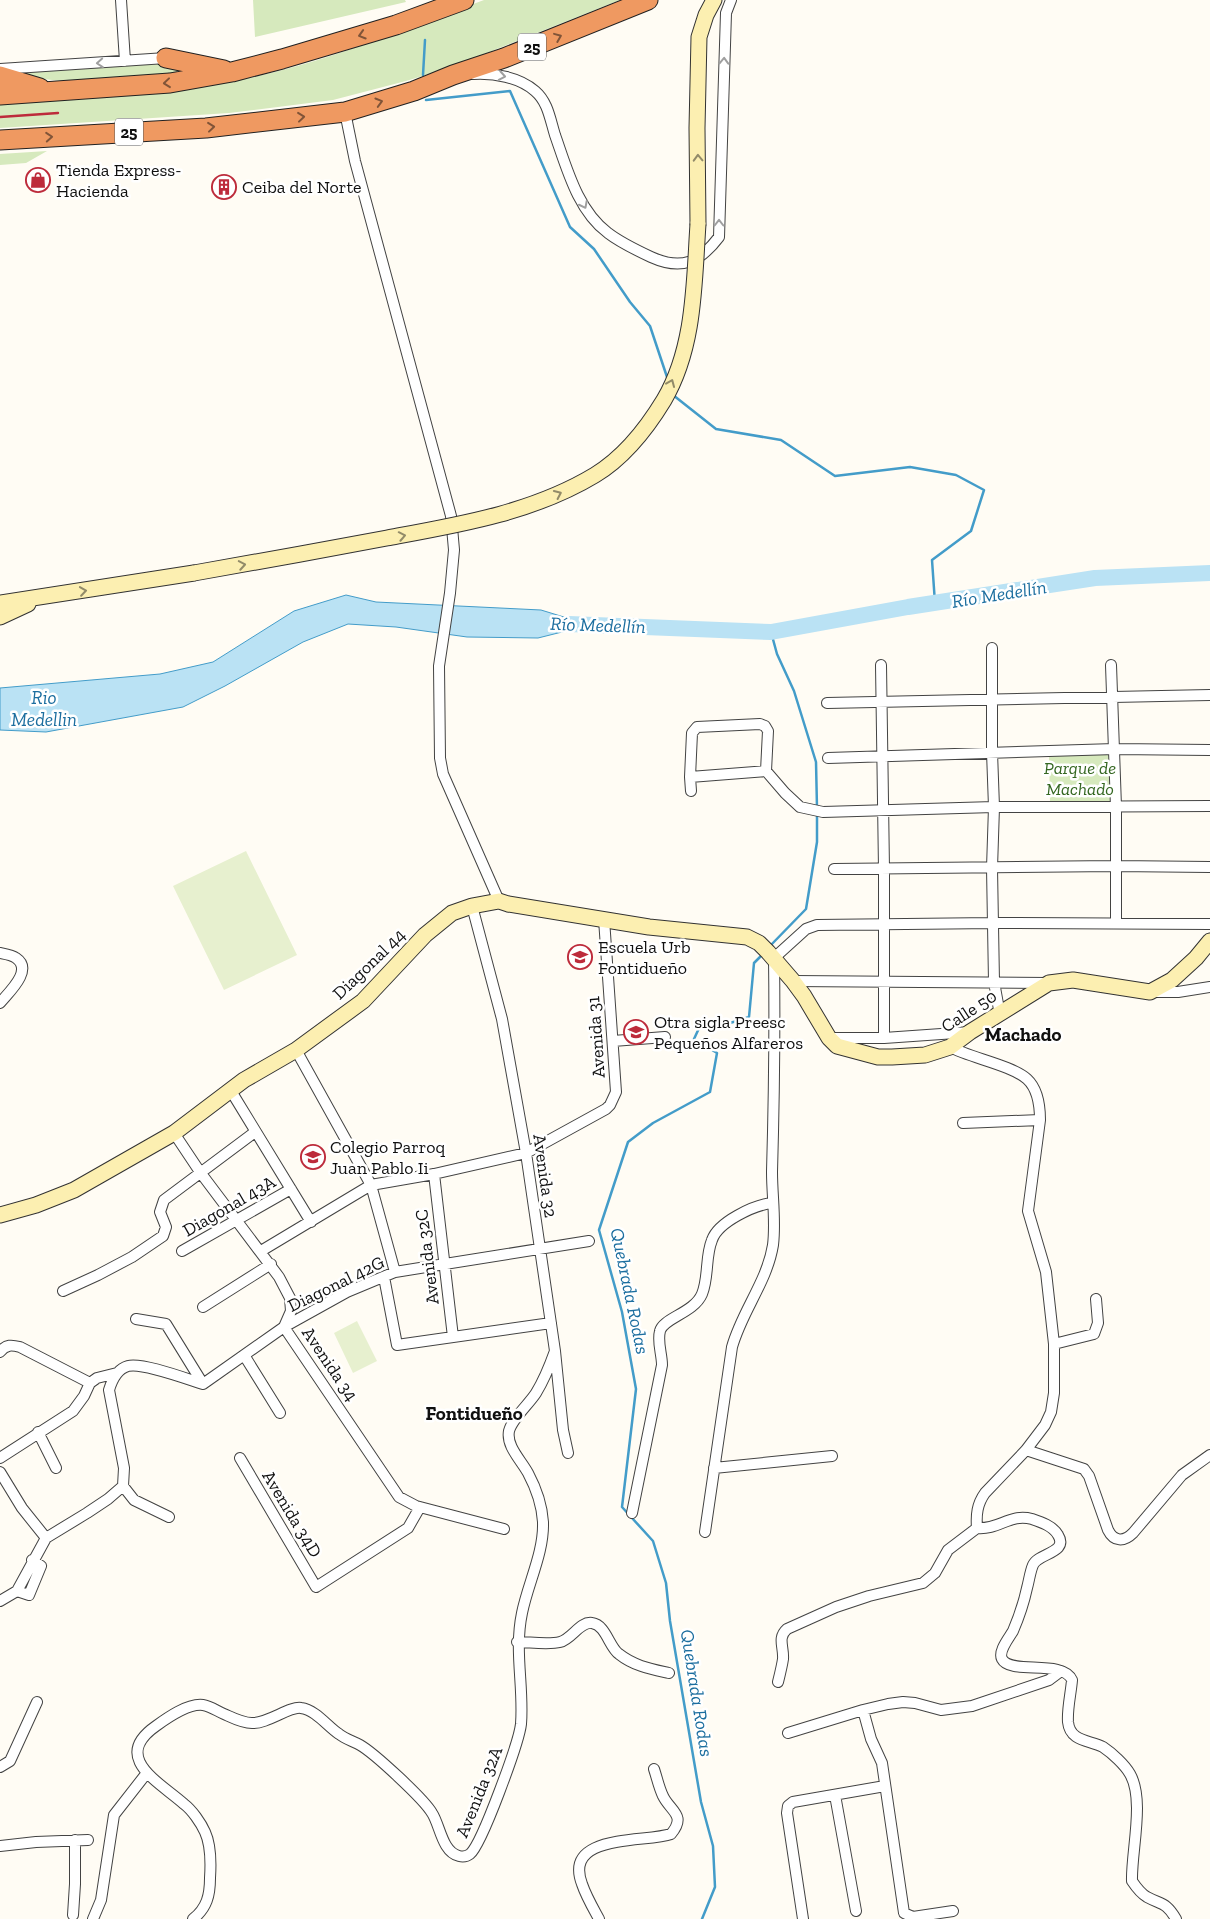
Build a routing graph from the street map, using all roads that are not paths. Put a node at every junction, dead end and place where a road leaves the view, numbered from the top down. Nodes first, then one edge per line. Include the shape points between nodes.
1 (121, 0) edge
2 (464, 0) edge
3 (648, 0) edge
4 (714, 0) edge
5 (731, 0) edge
6 (166, 58) joint
7 (125, 61) junction
8 (0, 69) edge
9 (232, 72) junction
10 (453, 75) junction
11 (0, 76) edge
12 (51, 91) junction
13 (0, 95) edge
14 (344, 112) junction
15 (0, 140) edge
16 (50, 595) junction
17 (0, 603) edge
18 (0, 617) edge
19 (992, 648) dead end
20 (881, 665) dead end
21 (1112, 665) dead end
22 (1114, 696) junction
23 (1210, 696) edge
24 (992, 700) junction
25 (882, 701) junction
26 (827, 703) dead end
27 (1115, 749) junction
28 (1210, 750) edge
29 (992, 752) junction
30 (882, 755) junction
31 (828, 758) dead end
32 (766, 771) junction
33 (690, 777) junction
34 (691, 791) dead end
35 (1210, 806) edge
36 (1116, 807) junction
37 (994, 808) junction
38 (883, 810) junction
39 (1114, 866) junction
40 (1210, 867) edge
41 (992, 868) junction
42 (884, 869) junction
43 (834, 870) dead end
44 (499, 901) junction
45 (472, 906) junction
46 (604, 920) junction
47 (1116, 922) junction
48 (883, 923) junction
49 (994, 923) junction
50 (1210, 924) edge
51 (1210, 941) edge
52 (0, 953) edge
53 (771, 955) junction
54 (793, 981) junction
55 (883, 982) junction
56 (994, 982) junction
57 (1049, 983) junction
58 (1210, 987) edge
59 (1150, 992) junction
60 (0, 1003) edge
61 (1000, 1015) junction
62 (970, 1032) junction
63 (665, 1037) dead end
64 (829, 1038) junction
65 (884, 1038) junction
66 (613, 1041) junction
67 (950, 1047) junction
68 (296, 1050) junction
69 (230, 1091) junction
70 (1040, 1120) junction
71 (964, 1123) dead end
72 (256, 1132) junction
73 (174, 1133) junction
74 (526, 1153) junction
75 (200, 1172) junction
76 (434, 1174) junction
77 (371, 1185) junction
78 (292, 1189) junction
79 (772, 1203) junction
80 (0, 1215) edge
81 (236, 1220) junction
82 (311, 1222) junction
83 (589, 1241) dead end
84 (539, 1250) junction
85 (182, 1251) dead end
86 (261, 1251) junction
87 (444, 1263) junction
88 (271, 1264) junction
89 (395, 1272) junction
90 (384, 1277) junction
91 (63, 1291) dead end
92 (1096, 1299) dead end
93 (203, 1307) dead end
94 (136, 1319) dead end
95 (551, 1322) junction
96 (284, 1326) junction
97 (453, 1337) junction
98 (1054, 1344) junction
99 (555, 1350) junction
100 (0, 1352) edge
101 (244, 1355) junction
102 (117, 1374) junction
103 (90, 1383) junction
104 (203, 1384) junction
105 (280, 1413) dead end
106 (38, 1432) junction
107 (1026, 1450) junction
108 (568, 1453) dead end
109 (832, 1456) dead end
110 (1210, 1456) edge
111 (0, 1458) edge
112 (240, 1458) dead end
113 (56, 1468) dead end
114 (714, 1468) junction
115 (0, 1472) edge
116 (123, 1486) junction
117 (420, 1507) junction
118 (632, 1513) dead end
119 (169, 1517) dead end
120 (977, 1528) junction
121 (504, 1529) dead end
122 (705, 1532) dead end
123 (46, 1538) junction
124 (0, 1601) edge
125 (517, 1642) junction
126 (1061, 1671) junction
127 (669, 1673) dead end
128 (778, 1682) dead end
129 (37, 1702) dead end
130 (863, 1710) junction
131 (788, 1733) dead end
132 (0, 1767) edge
133 (654, 1770) dead end
134 (146, 1774) junction
135 (885, 1786) junction
136 (835, 1795) junction
137 (75, 1840) junction
138 (88, 1840) dead end
139 (0, 1846) edge
140 (953, 1911) dead end
141 (856, 1912) dead end
142 (73, 1915) dead end
143 (93, 1919) edge
144 (194, 1919) edge
145 (599, 1919) edge
146 (803, 1919) edge
147 (1176, 1919) edge

1 - 7 street
2 -> 9 highway via 409,20
10 -> 3 highway, 25
16 -> 4 main road, bridge via 194,573 500,515 541,502 597,474 620,456 664,399 680,361 690,324 698,224 699,37
10 -> 5 street via 485,74 509,78 536,91 547,106 569,176 588,214 619,241 658,260 684,264 697,260 719,237 726,13
6 - 7 street
6 - 9 highway
7 -> 8 street
9 -> 12 highway via 170,83
14 -> 10 highway, 25 via 414,91
11 - 12 highway
12 - 13 highway
15 -> 14 highway, 25 via 206,128
14 - 44 street via 451,516 454,550 439,666 439,738 444,774
16 - 17 main road
16 - 18 main road
19 - 24 street
20 - 25 street
21 - 22 street
22 - 23 street
22 - 24 street
22 - 27 street
24 - 25 street
24 - 29 street
25 - 26 street
25 - 30 street
27 - 28 street
27 - 29 street
27 - 36 street
29 - 30 street
29 - 37 street
30 - 31 street
30 - 38 street
32 - 33 street
32 - 33 street via 768,731 765,726 697,727 692,733
32 - 38 street via 800,807 823,812
33 - 34 street
35 - 36 street
36 - 37 street
36 - 39 street
37 - 38 street
37 - 41 street
38 - 42 street
39 - 40 street
39 - 41 street
39 - 47 street
41 - 42 street
41 - 49 street
42 - 43 street
42 - 48 street
44 - 45 main road, Diagonal 44
44 - 46 main road, Diagonal 44
45 - 68 main road, Diagonal 44 via 452,913 425,935 363,1001
45 - 74 street, Avenida 32 via 502,1019
46 - 53 main road, Diagonal 44 via 747,936
46 - 66 street, Avenida 31
47 - 49 street
47 - 50 street
48 - 49 street
48 - 53 street via 817,925 806,929
48 - 55 street
49 - 56 street
51 - 59 main road via 1172,980
52 - 60 street via 16,958 22,970 17,984
53 - 54 main road
53 - 79 street via 775,1035
54 - 55 street
54 - 64 main road
55 - 56 street
55 - 65 street
56 - 57 street
56 - 61 street
57 - 59 main road, Calle 50 via 1073,980
57 - 61 main road, Calle 50
58 - 59 street
61 - 62 main road, Calle 50
62 - 65 street
62 - 67 main road, Calle 50
63 - 66 street
64 - 65 street
64 - 67 main road, Calle 50 via 837,1046 878,1057 925,1055
66 - 74 street, Avenida 31 via 616,1092 610,1105
67 - 70 street via 1026,1079 1040,1106
68 - 69 main road, Diagonal 44
68 - 77 street
69 - 72 street
69 - 73 main road, Diagonal 44
70 - 71 street
70 - 98 street via 1028,1212 1046,1272
72 - 75 street
72 - 78 street
73 - 75 street, Avenida 34
73 - 80 main road, Diagonal 44 via 74,1190
74 - 76 street
74 - 84 street, Avenida 32
75 - 81 street, Avenida 34
75 - 91 street via 164,1200 160,1212 166,1230 163,1236 132,1257
76 - 77 street
76 - 87 street, Avenida 32C
77 - 82 street
77 - 89 street
78 - 81 street, Diagonal 43A
78 - 82 street
79 - 114 street via 773,1245 765,1275 737,1328
79 - 118 street via 757,1206 721,1227 712,1240 703,1293 682,1315 663,1324 660,1329 662,1365
81 - 85 street, Diagonal 43A
81 - 86 street, Avenida 34
82 - 86 street
83 - 84 street, Diagonal 42G
84 - 87 street, Diagonal 42G
84 - 95 street, Avenida 32
86 - 88 street, Avenida 34
87 - 89 street, Diagonal 42G
87 - 97 street, Avenida 32C
88 - 93 street
88 - 96 street, Avenida 34 via 290,1298 291,1311
89 - 90 street, Diagonal 42G
90 - 96 street, Diagonal 42G via 346,1292
90 - 97 street via 396,1343
92 - 98 street via 1098,1323 1094,1334
94 - 104 street via 166,1324
95 - 97 street
95 - 99 street, Avenida 32
96 - 101 street, Diagonal 42G
96 - 117 street, Avenida 34 via 399,1497
98 - 107 street via 1051,1412
99 - 108 street, Avenida 32 via 558,1399
99 - 125 street, Avenida 32A via 538,1390 508,1434 539,1498 544,1530
100 - 103 street via 10,1345 20,1347
101 - 104 street, Diagonal 42G
101 - 105 street
102 - 103 street via 97,1378
102 - 104 street via 127,1366 139,1366
102 - 116 street via 109,1390 124,1468
103 - 106 street via 73,1411
106 - 111 street
106 - 113 street
107 - 110 street via 1084,1469 1108,1530 1119,1540 1133,1532 1182,1475
107 - 120 street via 985,1493 976,1518
109 - 114 street
112 - 117 street, Avenida 34D via 316,1587 408,1528
114 - 122 street
115 - 123 street via 22,1508
116 - 119 street via 134,1500
116 - 123 street
117 - 121 street, Avenida 34
120 - 126 street via 993,1528 1020,1518 1044,1524 1059,1536 1058,1548 1052,1554 1040,1557 1032,1567 1023,1603 1001,1654 1006,1663 1016,1666
120 - 128 street via 948,1550 935,1574 923,1584 869,1596 787,1629 781,1638 783,1658
123 - 124 street via 17,1590
125 - 127 street via 560,1642 588,1622 595,1623 616,1653 632,1664
125 - 134 street, Avenida 32A via 519,1735 480,1837 466,1856 451,1852 432,1812 407,1786 362,1746 302,1708 296,1707 253,1724 237,1721 205,1705 194,1705 154,1727 142,1738 138,1760
126 - 130 street via 1048,1680 972,1706 941,1710 903,1702
126 - 147 street via 1072,1680 1070,1730 1077,1738 1103,1747 1131,1775 1137,1808 1132,1881 1146,1896 1170,1909
129 - 132 street via 10,1762
130 - 131 street
130 - 135 street via 882,1763
133 - 145 street via 661,1792 678,1823 671,1834 663,1837 620,1840 597,1846 582,1859 581,1883
134 - 143 street via 114,1815 101,1900
134 - 144 street via 187,1805 205,1831 210,1847 208,1902
135 - 136 street
135 - 140 street via 904,1913 913,1917
136 - 141 street
136 - 146 street via 793,1802 788,1806
137 - 138 street
137 - 139 street
137 - 142 street

